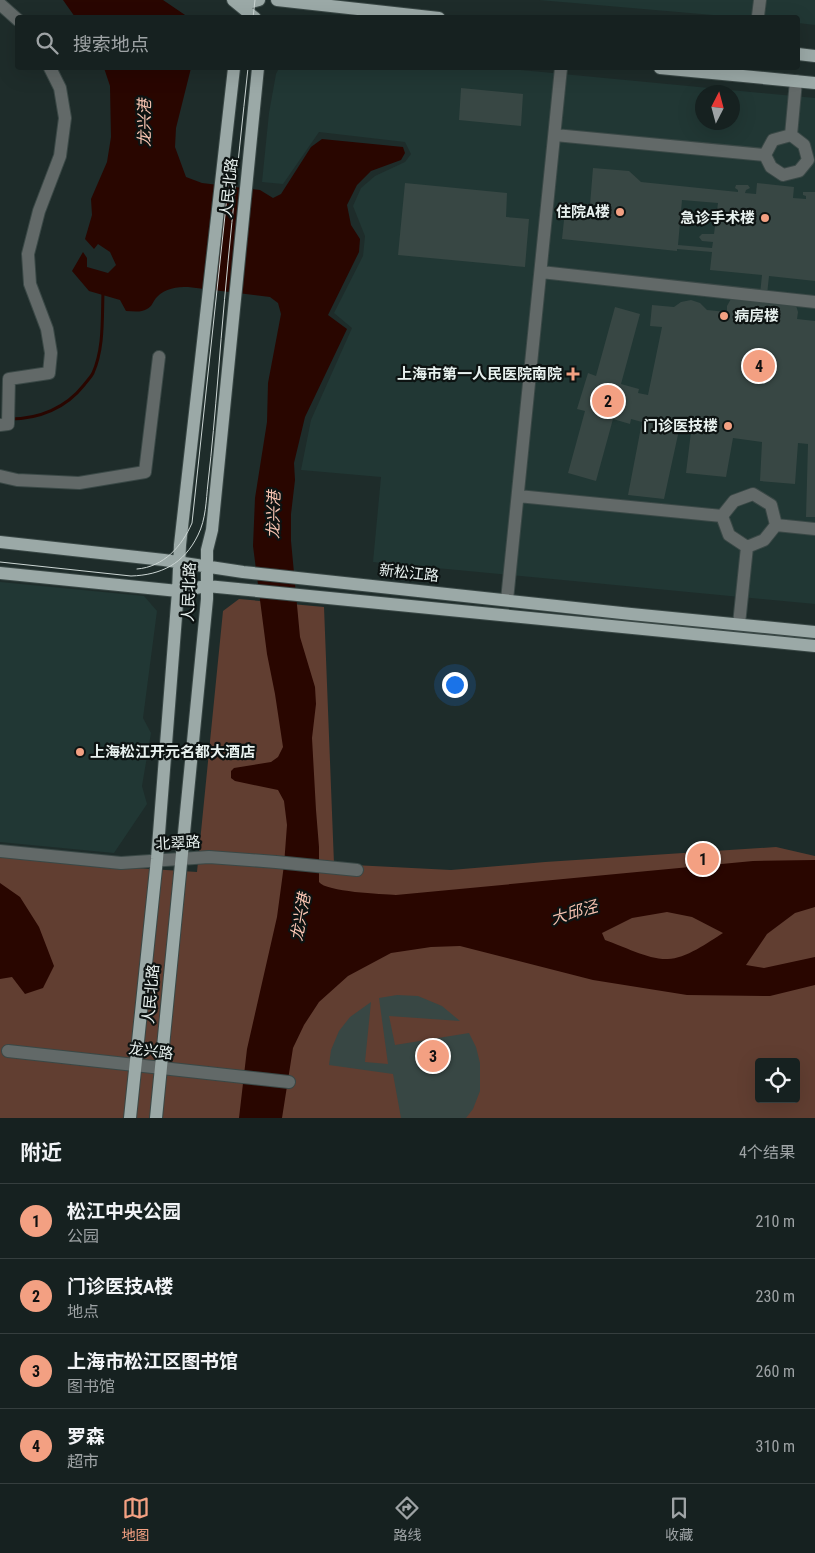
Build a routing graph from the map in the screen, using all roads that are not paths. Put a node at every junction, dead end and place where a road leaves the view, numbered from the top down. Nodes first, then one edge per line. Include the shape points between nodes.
1 (260, 0) edge
2 (264, 0) edge
3 (277, 0) edge
4 (760, 0) edge
5 (0, 4) edge
6 (239, 6) edge
7 (251, 15) edge
8 (262, 15) edge
9 (412, 15) edge
10 (756, 15) edge
11 (15, 17) edge
12 (800, 54) edge
13 (815, 56) edge
14 (51, 70) edge
15 (234, 70) edge
16 (258, 70) edge
17 (561, 70) edge
18 (681, 70) edge
19 (796, 81) junction
20 (815, 83) edge
21 (555, 135) junction
22 (790, 135) junction
23 (765, 155) junction
24 (812, 160) edge
25 (541, 272) junction
26 (815, 302) edge
27 (159, 357) dead end
28 (5, 378) edge
29 (6, 421) edge
30 (0, 476) edge
31 (518, 496) junction
32 (722, 516) junction
33 (776, 525) junction
34 (815, 529) edge
35 (0, 542) edge
36 (747, 547) junction
37 (179, 562) junction
38 (207, 566) junction
39 (0, 573) edge
40 (206, 586) junction
41 (178, 590) junction
42 (508, 600) junction
43 (739, 624) junction
44 (815, 632) edge
45 (815, 646) edge
46 (0, 851) edge
47 (157, 859) junction
48 (180, 859) junction
49 (357, 870) dead end
50 (8, 1051) dead end
51 (135, 1066) junction
52 (160, 1069) junction
53 (290, 1082) dead end
54 (130, 1118) edge
55 (156, 1118) edge

1 - 6 main road
2 - 8 main road
3 - 9 main road
4 - 10 street
5 - 11 street
6 - 7 main road
12 - 13 main road
14 - 28 street via 60,88 65,118 60,156 39,211 28,254 30,284 47,329 51,353 49,373
15 - 37 main road, 人民北路
16 - 38 main road, 人民北路 via 212,530 206,550
17 - 21 street
18 - 19 main road
19 - 20 main road
19 - 22 street
21 - 23 street
21 - 25 street
22 - 23 street via 773,140
22 - 24 street via 804,145
23 - 24 street via 771,167 783,175 799,171
25 - 26 street
25 - 31 street
27 - 30 street via 145,472 79,483
28 - 29 street
31 - 32 street
31 - 42 street
32 - 33 street via 734,501 753,494 771,505
32 - 36 street via 729,535
33 - 34 street
33 - 36 street via 764,540
35 - 37 main road, 新松江路
36 - 43 street
37 - 38 main road, 新松江路
37 - 41 main road, 人民北路
38 - 40 main road, 人民北路
38 - 42 main road, 新松江路
39 - 41 main road
40 - 41 main road
40 - 45 main road
40 - 48 main road, 人民北路
41 - 47 main road, 人民北路
42 - 43 main road, 新松江路
43 - 44 main road, 新松江路
46 - 47 street, 北翠路 via 121,863
47 - 48 street, 北翠路
47 - 51 main road, 人民北路
48 - 49 street, 北翠路 via 208,857
48 - 52 main road, 人民北路
50 - 51 street, 龙兴路
51 - 52 street, 龙兴路
51 - 54 main road, 人民北路
52 - 53 street, 龙兴路
52 - 55 main road, 人民北路

